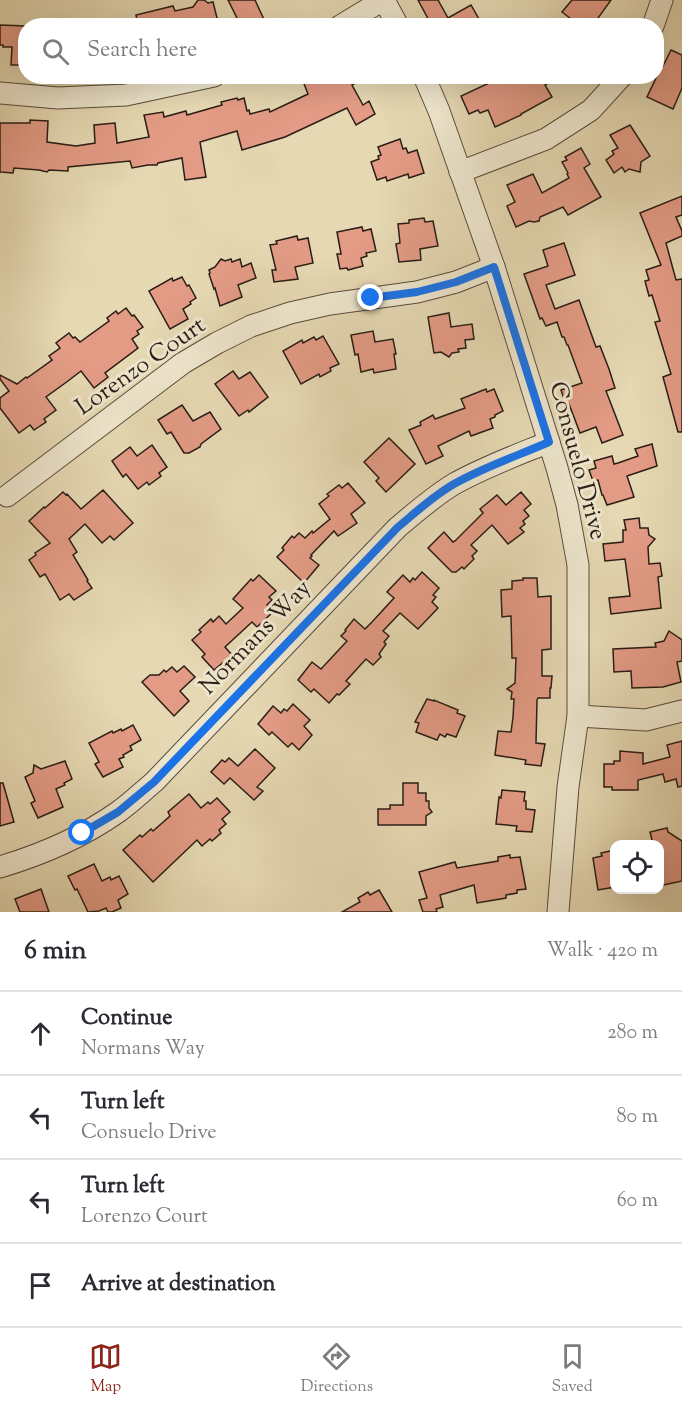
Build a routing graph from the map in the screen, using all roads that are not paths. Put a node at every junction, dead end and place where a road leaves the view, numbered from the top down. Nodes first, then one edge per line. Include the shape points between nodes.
1 (383, 0) edge
2 (662, 0) edge
3 (353, 18) edge
4 (393, 18) edge
5 (656, 18) edge
6 (175, 84) edge
7 (427, 84) edge
8 (615, 84) edge
9 (0, 93) edge
10 (460, 172) junction
11 (494, 267) junction
12 (549, 442) junction
13 (6, 496) dead end
14 (682, 711) edge
15 (578, 716) junction
16 (0, 867) edge
17 (558, 912) edge

1 - 3 street
1 - 4 street
2 - 5 street
6 - 9 street via 126,94 58,98
7 - 10 street, Consuelo Drive
8 - 10 street via 591,110 546,140
10 - 11 street, Consuelo Drive
11 - 12 street, Consuelo Drive
11 - 13 street, Lorenzo Court via 417,292 330,304 251,326 183,363
12 - 15 street, Consuelo Drive via 567,505 578,565
12 - 16 street, Normans Way via 474,474 428,501 154,782 118,812 47,850
14 - 15 street via 646,720
15 - 17 street, Consuelo Drive

